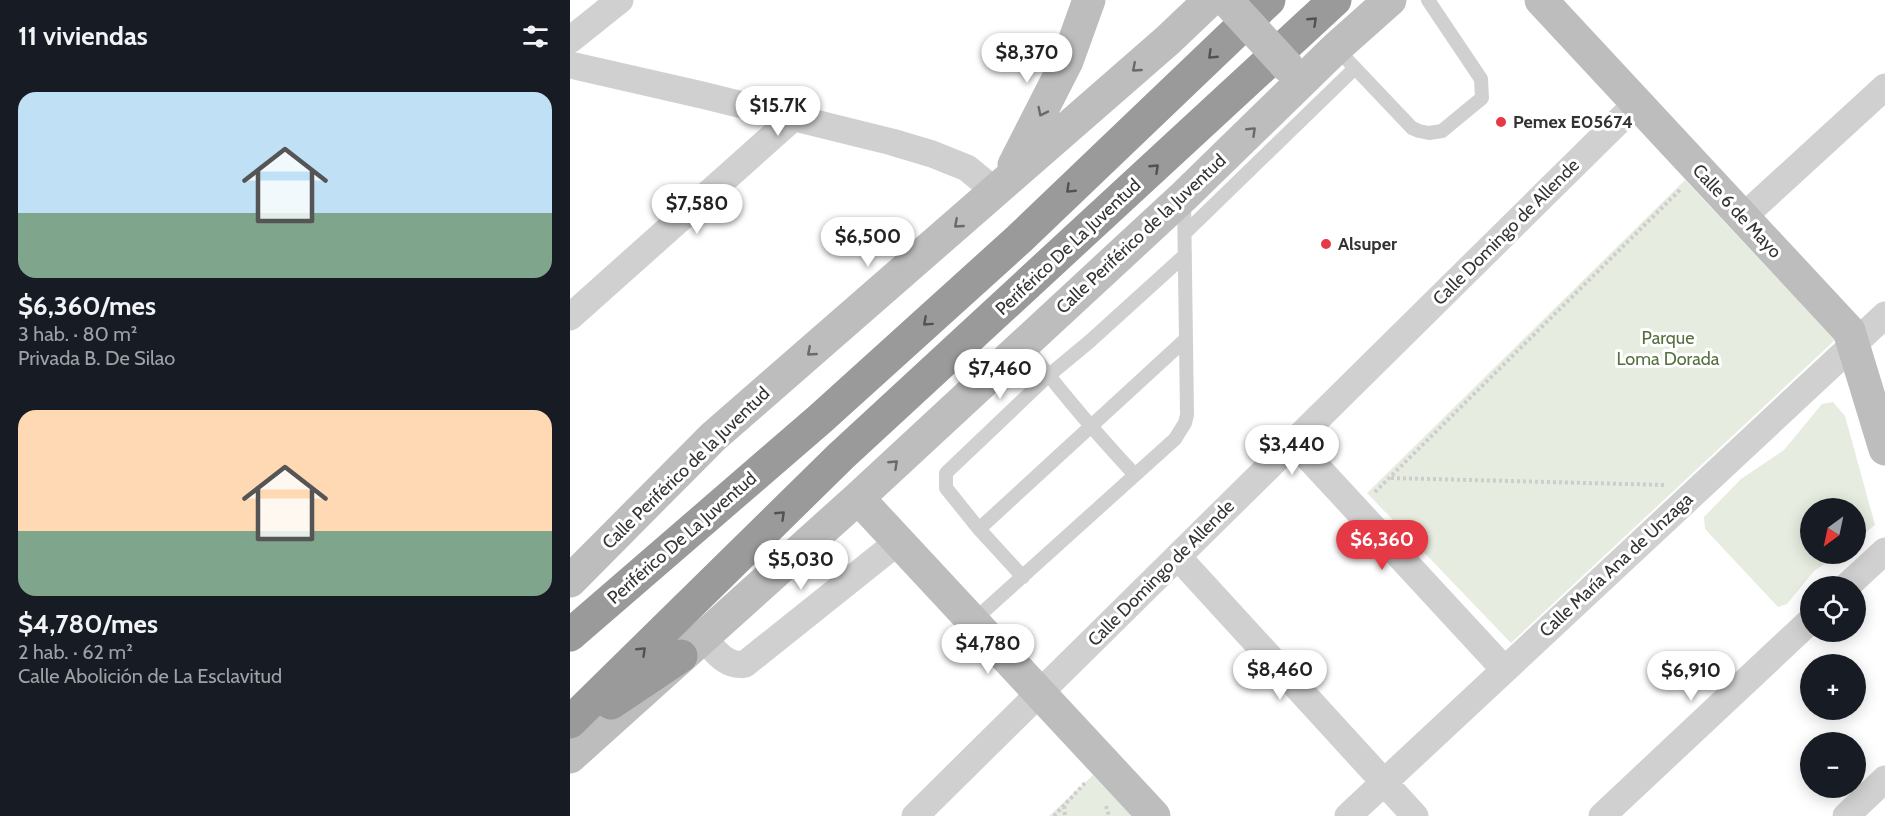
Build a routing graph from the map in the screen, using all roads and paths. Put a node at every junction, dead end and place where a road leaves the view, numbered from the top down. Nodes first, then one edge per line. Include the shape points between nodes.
1 (620, 0) edge
2 (1089, 0) edge
3 (1269, 0) edge
4 (1335, 0) edge
5 (1390, 0) edge
6 (1428, 0) edge
7 (1540, 0) edge
8 (1222, 1) edge
9 (570, 40) edge
10 (1345, 58) junction
11 (570, 65) edge
12 (1295, 74) junction
13 (1885, 87) edge
14 (1637, 103) junction
15 (793, 118) junction
16 (999, 187) junction
17 (1184, 196) junction
18 (1689, 197) dead end
19 (1743, 217) junction
20 (1185, 233) junction
21 (1185, 255) junction
22 (1885, 315) edge
23 (570, 317) edge
24 (1186, 339) junction
25 (1024, 342) junction
26 (1853, 344) junction
27 (1048, 376) junction
28 (1091, 428) junction
29 (1294, 442) junction
30 (1885, 449) edge
31 (1135, 475) junction
32 (1389, 478) junction
33 (1660, 493) dead end
34 (858, 498) junction
35 (1357, 510) junction
36 (979, 529) junction
37 (899, 542) junction
38 (1885, 551) edge
39 (1178, 556) junction
40 (1858, 576) edge
41 (1023, 577) junction
42 (570, 580) edge
43 (973, 621) junction
44 (1800, 630) edge
45 (570, 635) edge
46 (692, 647) junction
47 (1504, 669) junction
48 (1039, 693) junction
49 (570, 722) edge
50 (570, 731) edge
51 (570, 757) edge
52 (1885, 779) edge
53 (1385, 781) junction
54 (915, 816) edge
55 (1054, 816) edge
56 (1065, 816) edge
57 (1155, 816) edge
58 (1348, 816) edge
59 (1415, 816) edge
60 (1602, 816) edge
61 (1846, 816) edge

1 - 9 street
2 -> 16 main road via 1067,61 1024,149
3 -> 45 highway, Periférico De La Juventud via 1010,246 820,419
49 -> 4 highway, Periférico De La Juventud via 841,456
5 - 10 main road, Calle Periférico de la Juventud
6 - 10 lane via 1481,79 1482,98 1442,131 1430,134 1412,128
7 - 14 main road, Calle 6 de Mayo
8 - 12 main road, bridge
8 -> 16 main road, Calle Periférico de la Juventud via 1168,40
10 - 12 main road, Calle Periférico de la Juventud
10 - 20 lane
11 - 15 street
17 -> 12 main road, Calle Periférico de la Juventud
13 - 19 street
14 - 19 main road, Calle 6 de Mayo
14 - 29 street, Calle Domingo de Allende
15 - 16 street via 932,154
15 - 23 street
16 -> 42 main road, Calle Periférico de la Juventud via 713,437
17 - 20 lane
17 - 25 main road, Calle Periférico de la Juventud
18 - 32 path via 1682,189
19 - 26 main road, Calle 6 de Mayo via 1848,331
20 - 21 lane
21 - 24 lane
21 - 27 lane
22 - 26 street, Calle María Ana de Unzaga
24 - 28 lane
24 - 31 lane via 1185,423 1175,439
25 - 27 lane
34 -> 25 main road, Calle Periférico de la Juventud
26 - 30 main road, Calle 6 de Mayo
26 - 47 street, Calle María Ana de Unzaga
27 - 28 lane
27 - 36 lane via 946,473 946,488
28 - 31 lane
28 - 36 lane
29 - 35 street
29 - 39 street, Calle Domingo de Allende
31 - 41 lane
32 - 33 path via 1669,485
32 - 35 path
34 - 37 main road
34 - 46 main road, Calle Periférico de la Juventud
35 - 47 street
36 - 41 lane
37 - 43 main road
37 - 46 street via 746,664 733,665
38 - 40 street
39 - 48 street, Calle Domingo de Allende
39 - 53 street
41 - 43 lane
43 - 48 main road
44 - 60 street
46 - 50 highway
46 - 51 main road, Calle Periférico de la Juventud
47 - 53 street, Calle María Ana de Unzaga
48 - 54 street, Calle Domingo de Allende
48 - 57 main road
52 - 61 street
53 - 58 street, Calle María Ana de Unzaga
53 - 59 street
55 - 56 path via 1064,805

